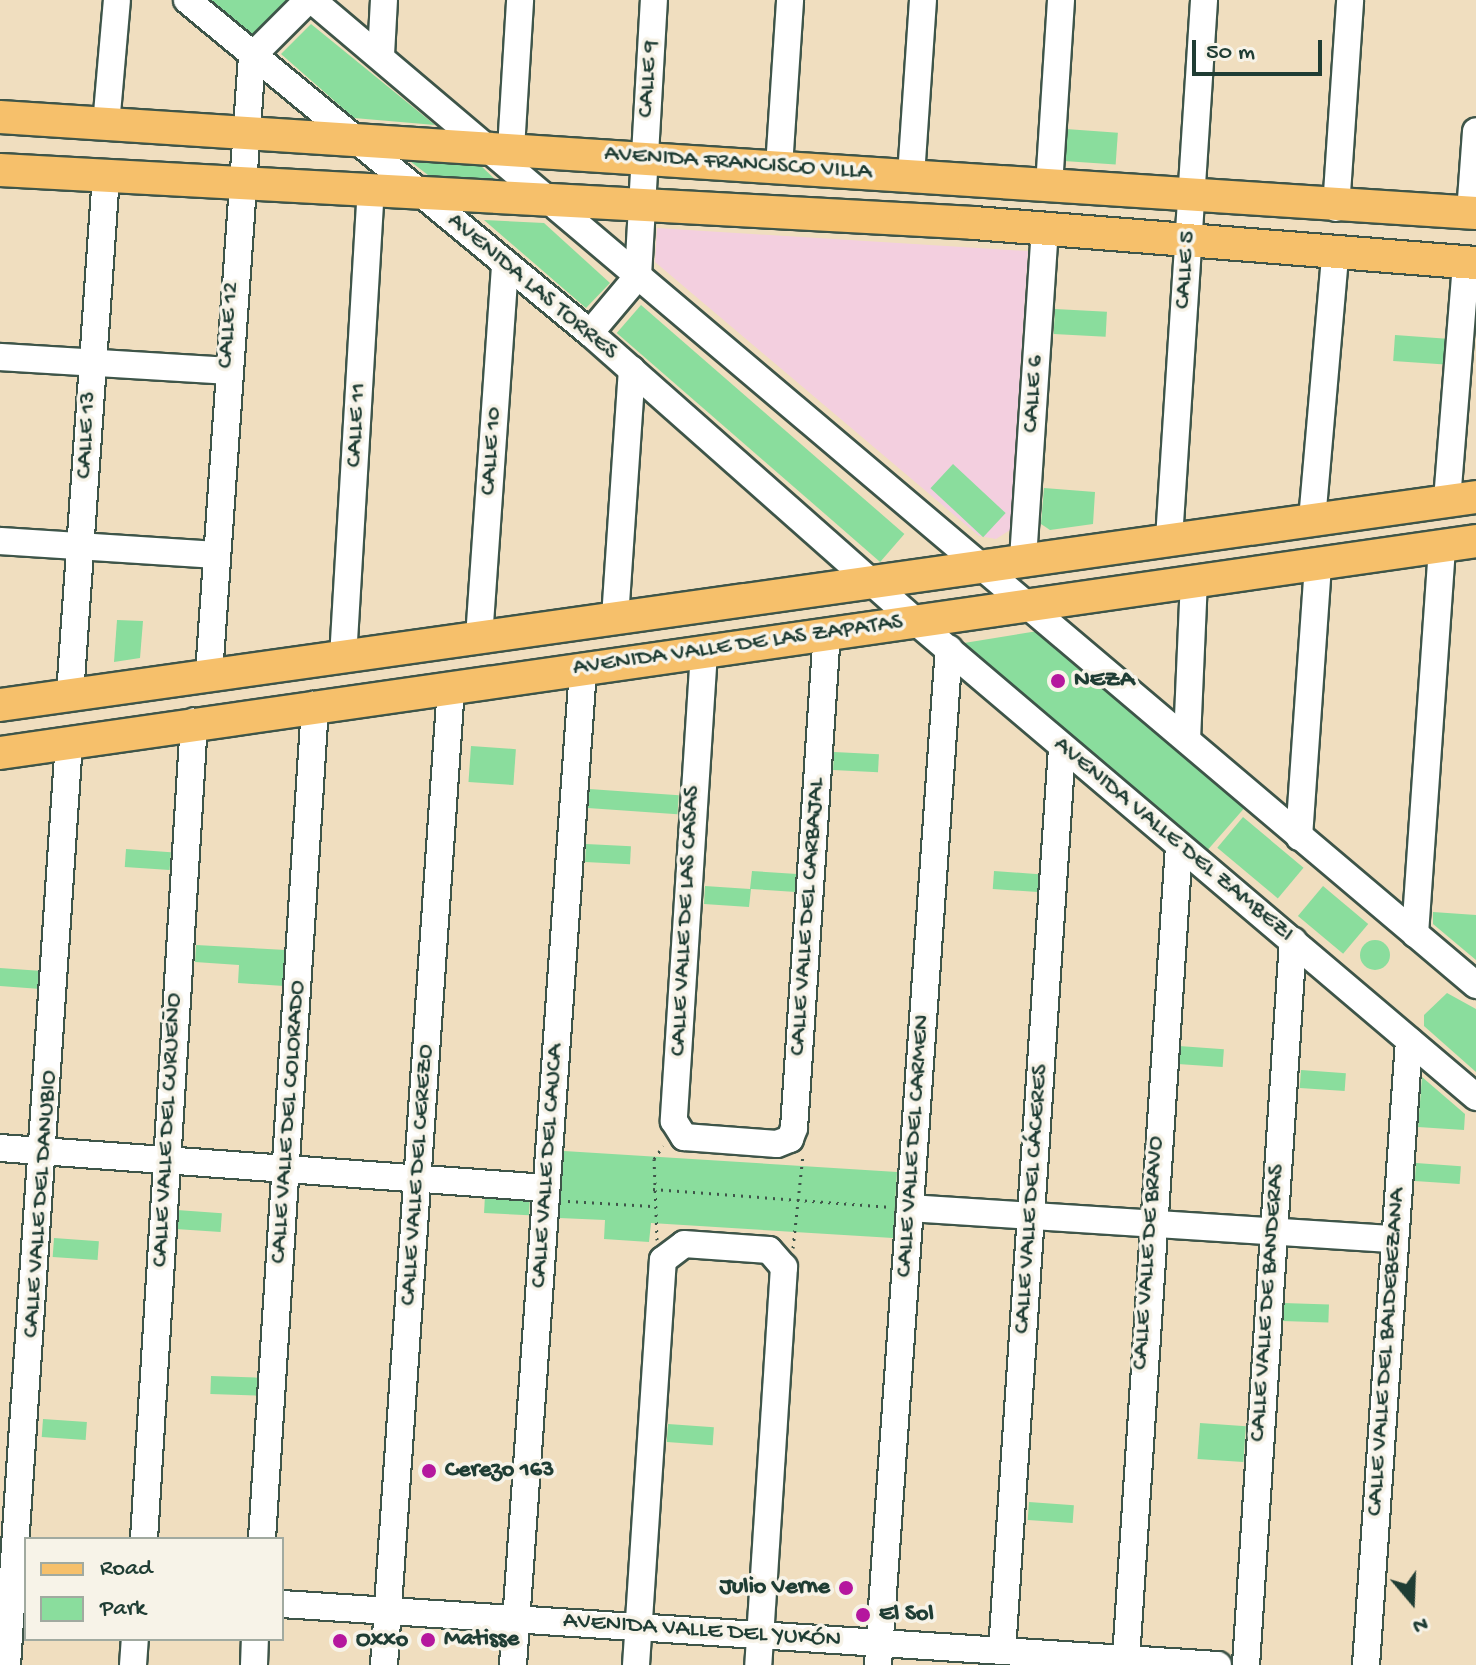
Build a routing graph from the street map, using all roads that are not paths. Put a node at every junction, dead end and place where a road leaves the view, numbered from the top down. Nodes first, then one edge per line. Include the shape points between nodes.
1 (117, 0) edge
2 (187, 0) edge
3 (310, 0) edge
4 (384, 0) edge
5 (520, 0) edge
6 (654, 0) edge
7 (790, 0) edge
8 (923, 0) edge
9 (1061, 0) edge
10 (1204, 0) edge
11 (1350, 0) edge
12 (381, 55) junction
13 (252, 56) junction
14 (0, 117) edge
15 (106, 125) junction
16 (242, 131) junction
17 (1476, 131) edge
18 (352, 138) junction
19 (500, 148) junction
20 (643, 158) junction
21 (779, 167) junction
22 (0, 170) edge
23 (106, 175) junction
24 (911, 176) junction
25 (974, 181) junction
26 (238, 183) junction
27 (1049, 186) junction
28 (371, 192) junction
29 (421, 195) junction
30 (1191, 197) junction
31 (557, 204) junction
32 (1336, 208) junction
33 (641, 209) junction
34 (1473, 213) edge
35 (974, 223) junction
36 (1045, 230) junction
37 (1188, 242) junction
38 (1335, 255) junction
39 (505, 263) junction
40 (1471, 263) edge
41 (638, 276) junction
42 (590, 333) junction
43 (0, 357) edge
44 (91, 362) junction
45 (632, 370) junction
46 (226, 371) junction
47 (1462, 498) edge
48 (1312, 520) junction
49 (1169, 539) junction
50 (0, 541) edge
51 (1476, 541) edge
52 (80, 546) junction
53 (1442, 546) junction
54 (216, 555) junction
55 (1023, 559) junction
56 (1318, 563) junction
57 (978, 566) junction
58 (1194, 580) junction
59 (871, 582) junction
60 (1027, 605) junction
61 (615, 618) junction
62 (915, 621) junction
63 (827, 635) junction
64 (479, 638) junction
65 (949, 648) junction
66 (704, 652) junction
67 (343, 658) junction
68 (583, 668) junction
69 (209, 674) junction
70 (451, 686) junction
71 (70, 695) junction
72 (0, 705) edge
73 (315, 705) junction
74 (194, 722) junction
75 (1187, 740) junction
76 (69, 742) junction
77 (1062, 748) junction
78 (0, 753) edge
79 (1299, 837) junction
80 (1179, 847) junction
81 (1415, 934) junction
82 (1293, 941) junction
83 (1476, 985) edge
84 (1409, 1040) junction
85 (1476, 1097) edge
86 (732, 1141) joint
87 (0, 1148) edge
88 (45, 1151) junction
89 (165, 1157) junction
90 (286, 1166) junction
91 (418, 1177) junction
92 (546, 1194) junction
93 (910, 1208) junction
94 (1031, 1214) junction
95 (1150, 1224) junction
96 (1273, 1231) junction
97 (1393, 1239) junction
98 (144, 1537) edge
99 (262, 1537) edge
100 (13, 1586) edge
101 (284, 1604) edge
102 (388, 1611) junction
103 (516, 1619) junction
104 (639, 1627) junction
105 (760, 1635) junction
106 (135, 1641) edge
107 (255, 1641) edge
108 (1002, 1651) junction
109 (878, 1654) edge
110 (921, 1655) edge
111 (1126, 1659) junction
112 (7, 1665) edge
113 (133, 1665) edge
114 (254, 1665) edge
115 (384, 1665) edge
116 (513, 1665) edge
117 (636, 1665) edge
118 (758, 1665) edge
119 (1215, 1665) edge
120 (1246, 1665) edge
121 (1366, 1665) edge

1 - 15 street
2 - 13 street, AVENIDA LAS TORRES
3 - 12 street
3 - 13 street
4 - 12 street
5 - 19 street
6 - 20 street, CALLE 9
7 - 21 street
8 - 24 street
9 - 27 street
10 - 30 street, CALLE 5
11 - 32 street
12 - 19 street
13 - 16 street, CALLE 12
13 - 18 street, AVENIDA LAS TORRES
14 - 15 main road, AVENIDA FRANCISCO VILLA
15 - 16 main road, AVENIDA FRANCISCO VILLA
16 - 18 main road, AVENIDA FRANCISCO VILLA
16 - 26 street, CALLE 12
17 - 34 street
18 - 19 main road, AVENIDA FRANCISCO VILLA
18 - 29 street, AVENIDA LAS TORRES
19 - 20 main road, AVENIDA FRANCISCO VILLA
19 - 31 street
20 - 21 main road, AVENIDA FRANCISCO VILLA
20 - 33 street, CALLE 9
21 - 24 main road, AVENIDA FRANCISCO VILLA
22 - 23 main road, AVENIDA FRANCISCO VILLA
23 - 26 main road, AVENIDA FRANCISCO VILLA
23 - 44 street, CALLE 13
24 - 25 main road, AVENIDA FRANCISCO VILLA
25 - 27 main road, AVENIDA FRANCISCO VILLA
25 - 35 main road
26 - 28 main road, AVENIDA FRANCISCO VILLA
26 - 46 street, CALLE 12
27 - 30 main road, AVENIDA FRANCISCO VILLA
28 - 29 main road, AVENIDA FRANCISCO VILLA
28 - 67 street, CALLE 11
29 - 31 main road, AVENIDA FRANCISCO VILLA
29 - 39 street, AVENIDA LAS TORRES
30 - 32 main road, AVENIDA FRANCISCO VILLA
30 - 37 street, CALLE 5
31 - 33 main road, AVENIDA FRANCISCO VILLA
31 - 41 street
32 - 34 main road, AVENIDA FRANCISCO VILLA
33 - 35 main road, AVENIDA FRANCISCO VILLA
33 - 41 street, CALLE 9
35 - 36 main road, AVENIDA FRANCISCO VILLA
36 - 37 main road, AVENIDA FRANCISCO VILLA
36 - 55 street, CALLE 6
37 - 38 main road, AVENIDA FRANCISCO VILLA
37 - 49 street, CALLE 5
38 - 40 main road, AVENIDA FRANCISCO VILLA
38 - 48 street
39 - 42 street, AVENIDA LAS TORRES
39 - 64 street, CALLE 10
40 - 47 street
41 - 42 street
41 - 57 street
42 - 45 street, AVENIDA LAS TORRES
43 - 44 street
44 - 46 street
44 - 52 street, CALLE 13
45 - 59 street, AVENIDA LAS TORRES
45 - 61 street
46 - 54 street, CALLE 12
47 - 48 main road, AVENIDA VALLE DE LAS ZAPATAS
48 - 49 main road, AVENIDA VALLE DE LAS ZAPATAS
49 - 55 main road, AVENIDA VALLE DE LAS ZAPATAS
50 - 52 street
51 - 53 main road, AVENIDA VALLE DE LAS ZAPATAS
52 - 54 street
52 - 71 street, CALLE 13
53 - 56 main road, AVENIDA VALLE DE LAS ZAPATAS
53 - 81 street
54 - 69 street, CALLE 12
55 - 57 main road, AVENIDA VALLE DE LAS ZAPATAS
56 - 58 main road, AVENIDA VALLE DE LAS ZAPATAS
56 - 79 street
57 - 59 main road, AVENIDA VALLE DE LAS ZAPATAS
57 - 60 street
58 - 60 main road, AVENIDA VALLE DE LAS ZAPATAS
58 - 75 street
59 - 61 main road, AVENIDA VALLE DE LAS ZAPATAS
59 - 62 street, AVENIDA VALLE DEL ZAMBEZI
60 - 62 main road, AVENIDA VALLE DE LAS ZAPATAS
60 - 75 street
61 - 64 main road, AVENIDA VALLE DE LAS ZAPATAS
62 - 63 main road, AVENIDA VALLE DE LAS ZAPATAS
62 - 65 street, AVENIDA VALLE DEL ZAMBEZI
63 - 66 main road, AVENIDA VALLE DE LAS ZAPATAS
63 - 86 street, CALLE VALLE DEL CARBAJAL via 790,1139
64 - 67 main road, AVENIDA VALLE DE LAS ZAPATAS
65 - 77 street, AVENIDA VALLE DEL ZAMBEZI
65 - 93 street, CALLE VALLE DEL CARMEN
66 - 68 main road, AVENIDA VALLE DE LAS ZAPATAS
66 - 86 street, CALLE VALLE DE LAS CASAS via 678,1134
67 - 69 main road, AVENIDA VALLE DE LAS ZAPATAS
68 - 70 main road, AVENIDA VALLE DE LAS ZAPATAS
68 - 92 street, CALLE VALLE DEL CAUCA
69 - 71 main road, AVENIDA VALLE DE LAS ZAPATAS
70 - 73 main road, AVENIDA VALLE DE LAS ZAPATAS
70 - 91 street, CALLE VALLE DEL CEREZO
71 - 72 main road, AVENIDA VALLE DE LAS ZAPATAS
73 - 74 main road, AVENIDA VALLE DE LAS ZAPATAS
73 - 90 street, CALLE VALLE DEL COLORADO
74 - 76 main road, AVENIDA VALLE DE LAS ZAPATAS
74 - 89 street, CALLE VALLE DEL CURUEÑO
75 - 79 street
76 - 78 main road, AVENIDA VALLE DE LAS ZAPATAS
76 - 88 street, CALLE VALLE DEL DANUBIO
77 - 80 street, AVENIDA VALLE DEL ZAMBEZI
77 - 94 street, CALLE VALLE DEL CÁCERES
79 - 81 street
80 - 82 street, AVENIDA VALLE DEL ZAMBEZI
80 - 95 street, CALLE VALLE DE BRAVO
81 - 83 street
82 - 84 street, AVENIDA VALLE DEL ZAMBEZI
82 - 96 street, CALLE VALLE DE BANDERAS
84 - 85 street, AVENIDA VALLE DEL ZAMBEZI
84 - 97 street, CALLE VALLE DEL BALDEBEZANA
87 - 88 street
88 - 89 street
88 - 100 street, CALLE VALLE DEL DANUBIO
89 - 90 street
89 - 98 street, CALLE VALLE DEL CURUEÑO
90 - 91 street
90 - 99 street, CALLE VALLE DEL COLORADO
91 - 92 street
91 - 102 street, CALLE VALLE DEL CEREZO
92 - 103 street, CALLE VALLE DEL CAUCA
93 - 94 street
93 - 109 street, CALLE VALLE DEL CARMEN
94 - 95 street
94 - 108 street, CALLE VALLE DEL CÁCERES
95 - 96 street
95 - 111 street, CALLE VALLE DE BRAVO
96 - 97 street
96 - 120 street, CALLE VALLE DE BANDERAS
97 - 121 street, CALLE VALLE DEL BALDEBEZANA
100 - 112 street, CALLE VALLE DEL DANUBIO
101 - 102 street, AVENIDA VALLE DEL YUKÓN
102 - 103 street, AVENIDA VALLE DEL YUKÓN
102 - 115 street, CALLE VALLE DEL CEREZO
103 - 104 street, AVENIDA VALLE DEL YUKÓN
103 - 116 street, CALLE VALLE DEL CAUCA
104 - 105 street, AVENIDA VALLE DEL YUKÓN
104 - 105 street via 668,1250 727,1247 779,1255
104 - 117 street
105 - 109 street, AVENIDA VALLE DEL YUKÓN
105 - 118 street
106 - 113 street
107 - 114 street
108 - 110 street, AVENIDA VALLE DEL YUKÓN
108 - 111 street, AVENIDA VALLE DEL YUKÓN
109 - 110 street, AVENIDA VALLE DEL YUKÓN
111 - 119 street, AVENIDA VALLE DEL YUKÓN

